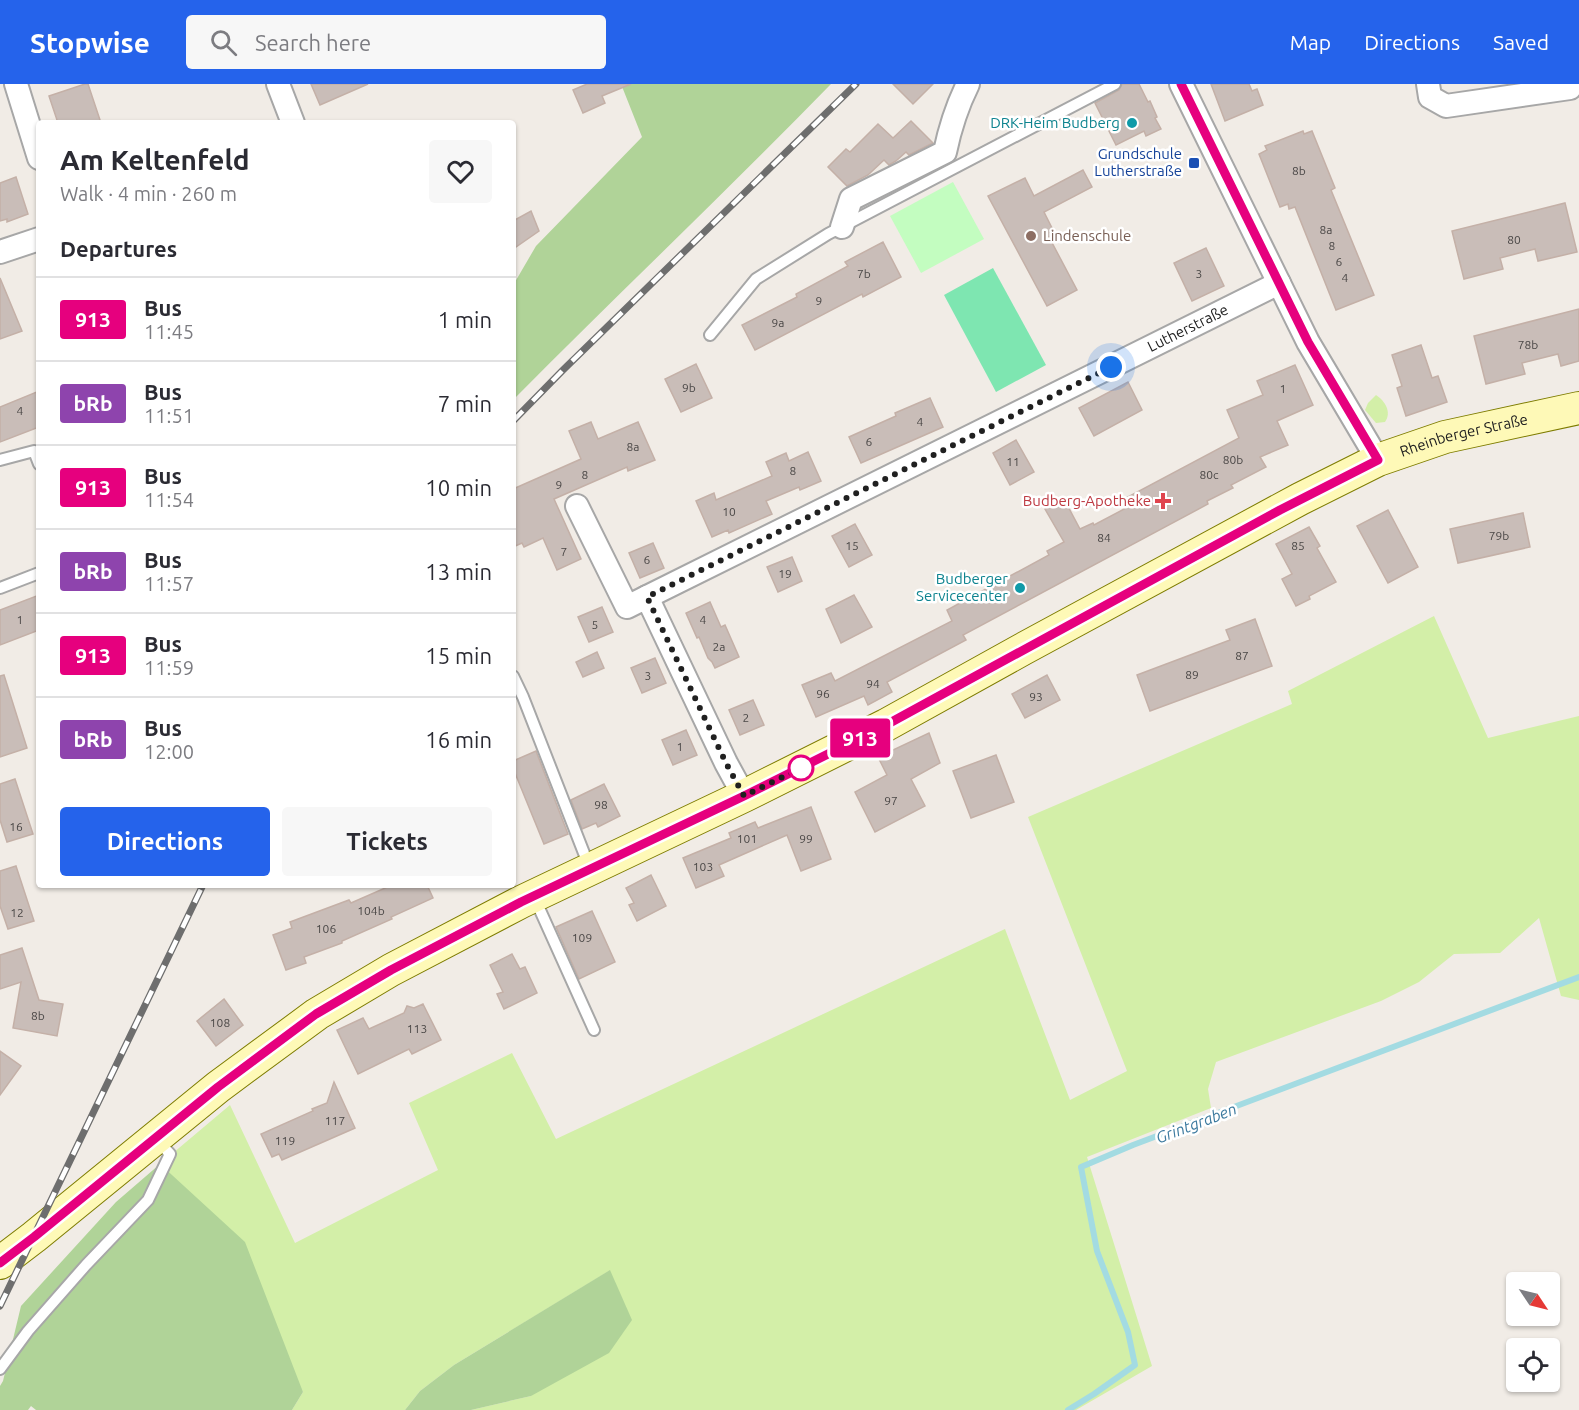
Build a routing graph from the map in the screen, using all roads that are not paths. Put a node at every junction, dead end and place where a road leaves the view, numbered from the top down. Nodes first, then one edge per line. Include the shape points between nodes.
1 (16, 84) edge
2 (278, 84) edge
3 (968, 84) edge
4 (1115, 84) edge
5 (1181, 84) edge
6 (1428, 84) edge
7 (1570, 88) dead end
8 (292, 120) edge
9 (36, 148) edge
10 (842, 227) junction
11 (36, 240) edge
12 (0, 252) edge
13 (1280, 283) junction
14 (710, 335) dead end
15 (1579, 408) edge
16 (36, 456) edge
17 (0, 460) edge
18 (1378, 460) junction
19 (577, 506) dead end
20 (36, 574) edge
21 (0, 588) edge
22 (647, 597) junction
23 (516, 682) edge
24 (744, 796) junction
25 (591, 869) junction
26 (522, 894) edge
27 (594, 1030) dead end
28 (155, 1139) junction
29 (0, 1263) edge
30 (0, 1369) edge

1 - 9 street
2 - 8 street
3 - 10 street via 945,152 851,199
4 - 10 lane
5 - 13 street
6 - 7 street via 1430,97 1446,106
10 - 14 lane via 756,279
11 - 12 street
13 - 18 street via 1308,342
13 - 22 street, Lutherstraße
15 - 18 main road, Rheinberger Straße via 1445,437
16 - 17 lane via 34,451
18 - 24 main road, Rheinberger Straße via 886,725
19 - 22 street, Lutherstraße via 627,607
20 - 21 lane
22 - 24 street
23 - 25 lane
24 - 25 main road, Rheinberger Straße
25 - 26 main road, Rheinberger Straße
26 - 27 lane
26 - 28 main road, Rheinberger Straße via 316,1014
28 - 29 main road, Rheinberger Straße
28 - 30 lane via 170,1154 148,1200 28,1331

